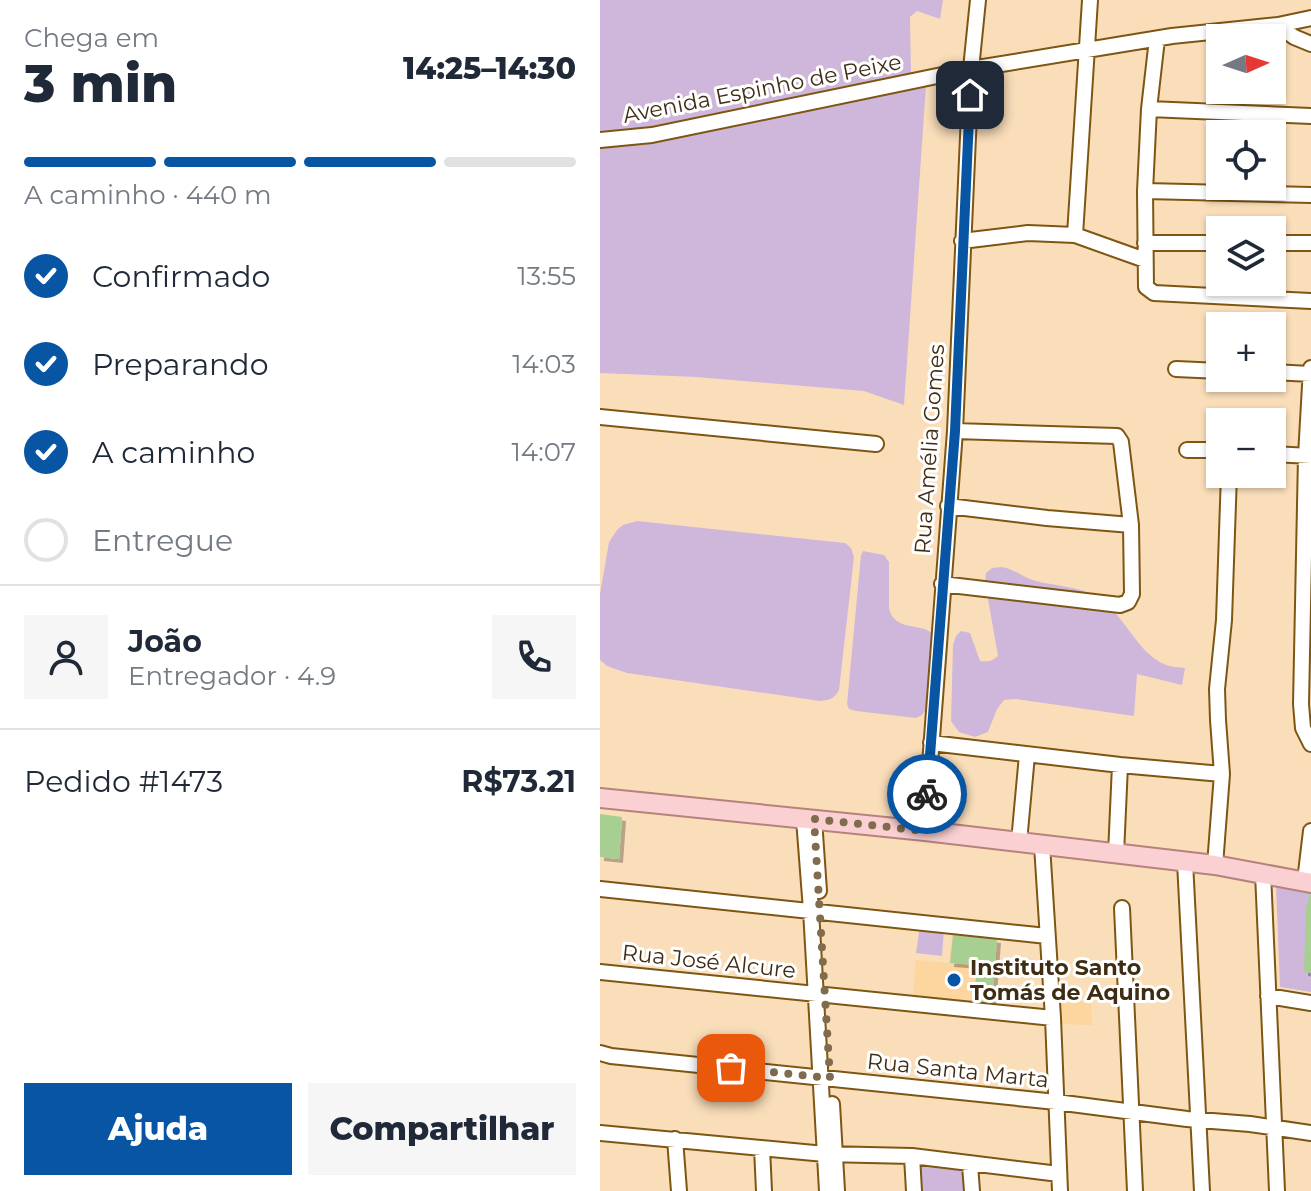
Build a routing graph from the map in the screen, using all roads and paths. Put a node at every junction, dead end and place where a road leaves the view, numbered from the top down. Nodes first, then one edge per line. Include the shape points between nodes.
1 (978, 0) edge
2 (1090, 0) edge
3 (1311, 18) edge
4 (1283, 24) edge
5 (1286, 31) edge
6 (1206, 33) edge
7 (1157, 39) junction
8 (1311, 44) edge
9 (1087, 50) junction
10 (971, 69) junction
11 (1149, 109) junction
12 (1311, 116) edge
13 (600, 140) edge
14 (1145, 191) junction
15 (1311, 195) edge
16 (1075, 235) junction
17 (962, 241) junction
18 (1145, 243) junction
19 (1206, 243) edge
20 (1286, 243) edge
21 (1311, 243) edge
22 (1145, 260) junction
23 (1311, 301) edge
24 (1311, 368) edge
25 (1176, 369) dead end
26 (1206, 370) edge
27 (1286, 373) edge
28 (1311, 374) edge
29 (600, 417) edge
30 (955, 431) junction
31 (876, 444) dead end
32 (1187, 450) dead end
33 (1206, 450) edge
34 (1286, 455) edge
35 (1309, 456) edge
36 (1229, 488) edge
37 (948, 506) junction
38 (1131, 525) junction
39 (942, 584) junction
40 (931, 743) junction
41 (1311, 744) edge
42 (1027, 755) junction
43 (1120, 765) junction
44 (1222, 774) junction
45 (600, 798) edge
46 (809, 819) junction
47 (925, 831) junction
48 (1311, 831) edge
49 (1019, 842) junction
50 (1042, 845) junction
51 (1116, 854) junction
52 (1185, 862) junction
53 (1215, 865) junction
54 (1263, 873) junction
55 (1308, 882) edge
56 (600, 889) edge
57 (1122, 908) dead end
58 (816, 911) junction
59 (1047, 936) junction
60 (600, 972) edge
61 (820, 995) junction
62 (1268, 996) junction
63 (1311, 1003) edge
64 (1053, 1018) junction
65 (600, 1053) edge
66 (825, 1078) junction
67 (1056, 1102) junction
68 (1131, 1112) junction
69 (1197, 1120) junction
70 (1273, 1127) junction
71 (600, 1133) edge
72 (1311, 1133) edge
73 (675, 1139) junction
74 (762, 1148) junction
75 (830, 1154) junction
76 (912, 1156) junction
77 (970, 1165) junction
78 (1059, 1174) junction
79 (679, 1191) edge
80 (764, 1191) edge
81 (827, 1191) edge
82 (837, 1191) edge
83 (914, 1191) edge
84 (972, 1191) edge
85 (1060, 1191) edge
86 (1135, 1191) edge
87 (1202, 1191) edge
88 (1277, 1191) edge

1 - 10 street, Rua Amélia Gomes
2 - 9 street
3 - 4 street, Avenida Espinho de Peixe
5 - 8 street
6 - 7 street, Avenida Espinho de Peixe
7 - 9 street, Avenida Espinho de Peixe
7 - 11 street
9 - 10 street, Avenida Espinho de Peixe
9 - 16 street
10 - 13 street, Avenida Espinho de Peixe via 652,135
10 - 17 street, Rua Amélia Gomes
11 - 12 street
11 - 14 street
14 - 15 street
14 - 18 street
16 - 17 street via 1028,233
16 - 22 street
17 - 30 street, Rua Amélia Gomes
18 - 19 street
18 - 22 street
20 - 21 street
22 - 23 street via 1146,287 1154,293
24 - 28 street
25 - 26 street
27 - 28 street
28 - 35 street
29 - 31 street
30 - 37 street, Rua Amélia Gomes
30 - 38 street via 1117,436
32 - 33 street
34 - 35 street
35 - 41 street via 1301,717
36 - 44 street via 1217,689
37 - 38 street
37 - 39 street, Rua Amélia Gomes
38 - 39 street via 1132,594 1120,605
39 - 40 street, Rua Amélia Gomes
40 - 42 street
40 - 47 street, Rua Amélia Gomes
42 - 43 street
42 - 49 street
43 - 44 street
43 - 51 street
44 - 53 street
45 - 46 main road
46 - 47 main road
46 - 58 street
47 - 49 main road
48 - 55 street
49 - 50 main road
50 - 51 main road
50 - 59 street
51 - 52 main road
52 - 53 main road
52 - 69 street
53 - 54 main road
54 - 55 main road
54 - 62 street
56 - 58 street
57 - 68 street
58 - 59 street
58 - 61 street
59 - 64 street
60 - 61 street, Rua José Alcure
61 - 64 street, Rua José Alcure
61 - 66 street
62 - 63 street
62 - 70 street
64 - 67 street
65 - 66 street, Rua Santa Marta
66 - 67 street, Rua Santa Marta
66 - 75 street
67 - 68 street, Rua Santa Marta
67 - 78 street
68 - 69 street, Rua Santa Marta
68 - 86 street
69 - 70 street, Rua Santa Marta
69 - 87 street
70 - 72 street, Rua Santa Marta
70 - 88 street
71 - 73 street
73 - 74 street
73 - 79 street
74 - 75 street
74 - 80 street
75 - 76 street
75 - 81 street
75 - 82 street
76 - 77 street
76 - 83 street
77 - 78 street
77 - 84 street
78 - 85 street

